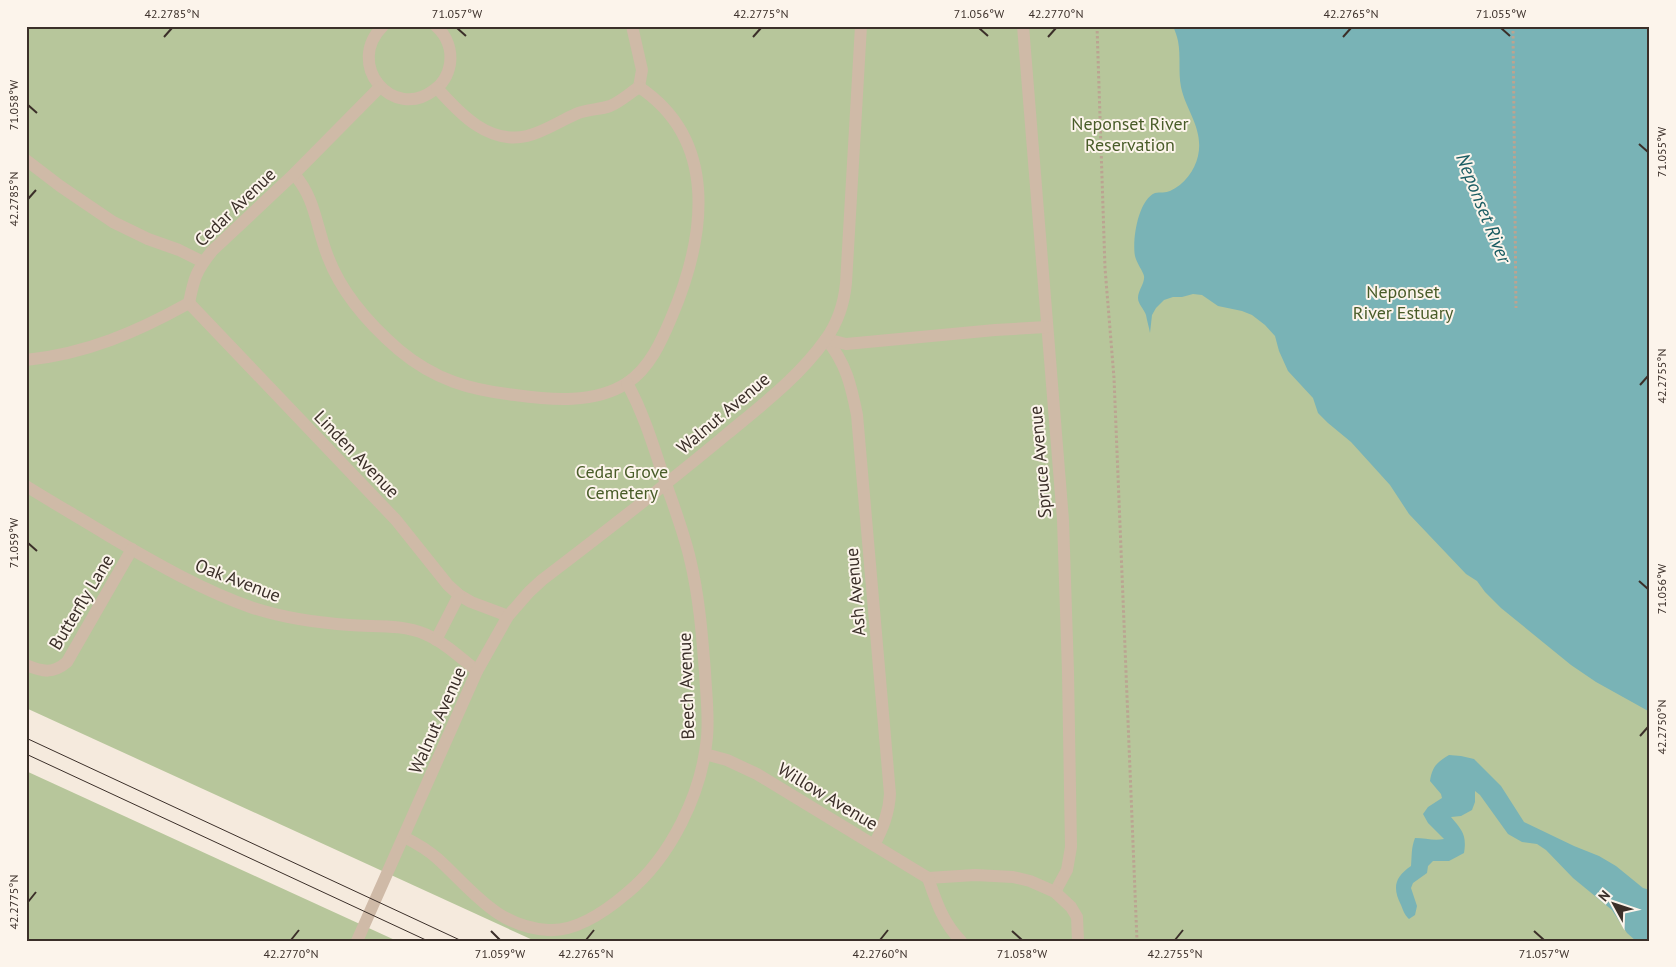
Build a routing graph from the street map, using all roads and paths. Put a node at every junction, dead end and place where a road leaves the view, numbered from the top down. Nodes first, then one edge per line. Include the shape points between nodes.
1 (632, 26) edge
2 (861, 26) edge
3 (1023, 26) edge
4 (1097, 26) edge
5 (1514, 26) edge
6 (439, 27) edge
7 (377, 28) edge
8 (380, 87) junction
9 (639, 87) junction
10 (437, 88) junction
11 (26, 160) edge
12 (294, 174) junction
13 (203, 262) junction
14 (189, 303) junction
15 (1516, 308) dead end
16 (1046, 327) junction
17 (826, 339) junction
18 (26, 360) edge
19 (627, 383) junction
20 (666, 484) junction
21 (26, 486) edge
22 (132, 549) junction
23 (459, 595) junction
24 (508, 616) junction
25 (436, 640) junction
26 (26, 665) edge
27 (477, 671) junction
28 (704, 754) junction
29 (404, 838) junction
30 (874, 845) junction
31 (928, 878) junction
32 (1055, 892) junction
33 (358, 938) edge
34 (961, 941) edge
35 (1078, 941) edge
36 (1137, 941) edge

1 - 9 lane via 642,70
2 - 17 lane, Walnut Avenue via 846,283 840,313
3 - 16 lane, Spruce Avenue
4 - 36 path via 1105,268 1115,404
5 - 15 path
6 - 10 lane via 449,44 451,58 446,78
7 - 8 lane via 368,60
8 - 10 lane via 410,99
8 - 12 lane, Cedar Avenue
9 - 10 lane via 610,106 577,113 534,134 512,138 499,137 476,126
9 - 19 lane via 670,115 688,145 698,178 698,210 693,254 669,324 648,363
11 - 13 lane via 113,222
12 - 13 lane, Cedar Avenue
12 - 19 lane via 309,196 328,258 345,291 384,337 414,362 467,388 536,398 582,398
13 - 14 lane, Cedar Avenue via 194,278
14 - 18 lane via 92,347
14 - 23 lane, Linden Avenue via 396,520 438,574
16 - 17 lane via 846,344
16 - 32 lane, Spruce Avenue via 1063,520 1068,672 1070,847 1067,870
17 - 20 lane, Walnut Avenue via 774,394
17 - 30 lane, Ash Avenue via 846,371 857,415 890,794 886,819
19 - 20 lane, Beech Avenue via 641,412
20 - 24 lane, Walnut Avenue via 542,580
20 - 28 lane, Beech Avenue via 684,537 699,602 707,710
21 - 22 lane, Oak Avenue
22 - 25 lane, Oak Avenue via 174,574 232,600 277,615 350,626 406,628
22 - 26 lane, Butterfly Lane via 67,662 51,671
23 - 24 lane, Linden Avenue
23 - 25 lane
24 - 27 lane, Walnut Avenue
25 - 27 lane, Oak Avenue
27 - 29 lane, Walnut Avenue
28 - 29 lane, Beech Avenue via 695,788 678,828 653,869 600,913 564,928 533,928 501,915 487,907 428,851
28 - 30 lane, Willow Avenue via 758,774
29 - 33 lane, Walnut Avenue
30 - 31 lane, Willow Avenue
31 - 32 lane via 1013,877
31 - 34 lane via 939,909
32 - 35 lane via 1077,917

